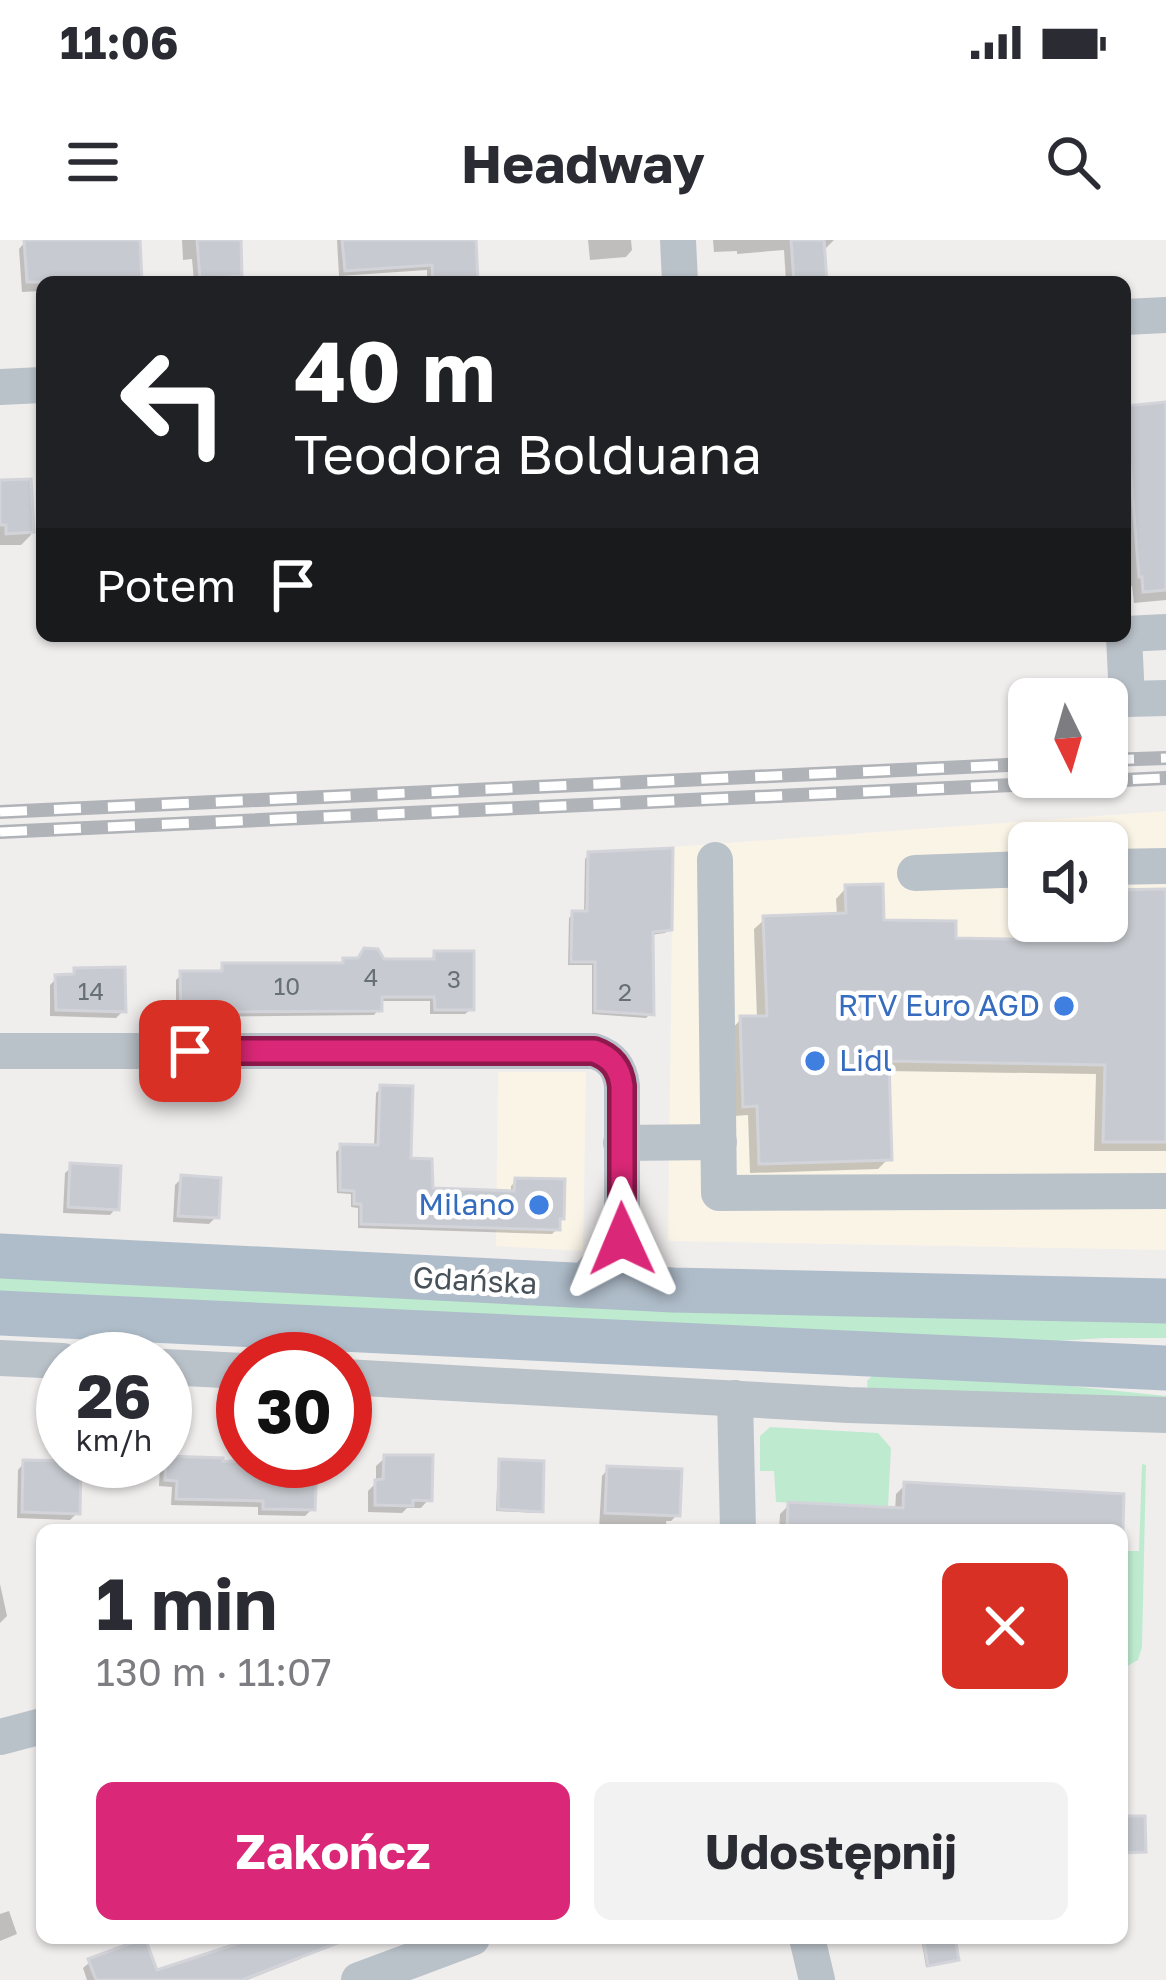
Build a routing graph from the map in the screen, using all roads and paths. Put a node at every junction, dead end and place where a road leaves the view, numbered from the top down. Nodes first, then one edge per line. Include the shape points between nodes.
1 (678, 240) edge
2 (680, 276) edge
3 (1166, 315) edge
4 (1131, 317) edge
5 (36, 385) edge
6 (0, 387) edge
7 (1166, 632) edge
8 (1131, 634) edge
9 (1124, 642) edge
10 (1166, 698) edge
11 (716, 860) dead end
12 (1166, 866) edge
13 (1128, 867) edge
14 (1008, 870) edge
15 (914, 872) dead end
16 (0, 1051) edge
17 (719, 1142) junction
18 (621, 1143) junction
19 (1166, 1191) edge
20 (622, 1239) junction
21 (0, 1256) edge
22 (580, 1286) junction
23 (673, 1290) junction
24 (1166, 1301) edge
25 (0, 1313) edge
26 (852, 1355) junction
27 (0, 1358) edge
28 (36, 1360) edge
29 (1166, 1368) edge
30 (372, 1378) edge
31 (735, 1398) junction
32 (848, 1405) junction
33 (1166, 1415) edge
34 (738, 1524) edge
35 (36, 1728) edge
36 (0, 1737) edge
37 (448, 1944) edge
38 (808, 1944) edge
39 (373, 1963) edge
40 (817, 1980) edge

1 - 2 street
3 - 4 street
5 - 6 street
7 - 8 street
9 - 10 street via 1127,699
11 - 17 street
12 - 13 street
14 - 15 street
16 - 18 street via 594,1051 621,1074
17 - 18 street
17 - 19 street via 719,1193
18 - 20 street
20 - 22 street
20 - 23 street
21 - 22 main road, Gdańska
22 - 23 main road, Gdańska
23 - 24 main road, Gdańska
25 - 26 main road, Gdańska
26 - 29 main road, Gdańska
26 - 32 street
27 - 28 street
30 - 31 street
31 - 32 street
31 - 34 street
32 - 33 street
35 - 36 street
37 - 39 street
38 - 40 street

